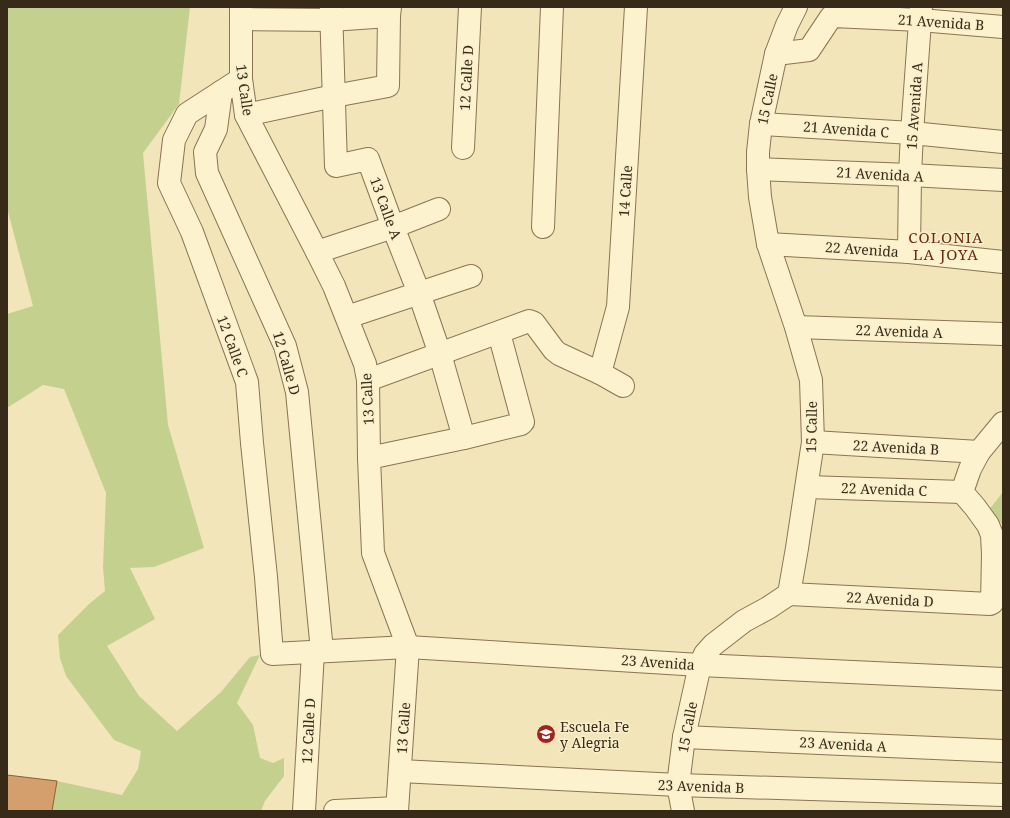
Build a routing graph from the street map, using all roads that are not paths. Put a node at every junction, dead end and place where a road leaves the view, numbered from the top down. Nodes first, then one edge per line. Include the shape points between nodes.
1 (470, 7) edge
2 (552, 7) edge
3 (636, 7) edge
4 (796, 7) edge
5 (390, 12) edge
6 (241, 13) edge
7 (331, 14) edge
8 (921, 14) edge
9 (1003, 26) edge
10 (776, 54) junction
11 (241, 79) junction
12 (221, 92) junction
13 (334, 96) junction
14 (246, 115) junction
15 (761, 124) junction
16 (912, 133) junction
17 (1003, 142) edge
18 (463, 148) dead end
19 (758, 169) junction
20 (910, 175) junction
21 (1003, 180) edge
22 (439, 210) dead end
23 (392, 227) junction
24 (543, 227) dead end
25 (768, 244) junction
26 (317, 252) junction
27 (909, 252) junction
28 (1003, 262) edge
29 (471, 276) dead end
30 (419, 293) junction
31 (347, 317) junction
32 (796, 327) junction
33 (499, 333) junction
34 (1003, 334) edge
35 (440, 354) junction
36 (600, 373) junction
37 (368, 380) junction
38 (623, 386) dead end
39 (1003, 423) edge
40 (464, 438) junction
41 (813, 442) junction
42 (979, 452) junction
43 (369, 458) junction
44 (806, 487) junction
45 (962, 492) junction
46 (789, 594) junction
47 (408, 646) junction
48 (317, 652) junction
49 (272, 654) joint
50 (700, 665) junction
51 (1003, 679) edge
52 (684, 737) junction
53 (1003, 751) edge
54 (400, 771) junction
55 (678, 785) junction
56 (1003, 795) edge
57 (397, 809) edge
58 (304, 811) edge
59 (335, 811) edge
60 (683, 811) edge

1 - 18 street, 12 Calle D
2 - 24 street
3 - 36 street, 14 Calle via 618,307
4 - 10 street, 15 Calle
5 - 7 street
5 - 13 street via 388,86
6 - 7 street
6 - 11 street, 13 Calle
7 - 13 street, 13 Calle A
8 - 9 street, 21 Avenida B
8 - 10 street, 21 Avenida B via 833,16 809,50
8 - 16 street, 15 Avenida A
10 - 15 street, 15 Calle
11 - 12 street, 12 Calle C
11 - 14 street, 13 Calle
12 - 48 street, 12 Calle D via 216,129 205,152 207,173 285,346 297,392
12 - 49 street, 12 Calle C via 187,114 174,140 169,183 192,232 247,382
13 - 14 street
13 - 23 street, 13 Calle A via 336,166 368,159
14 - 26 street, 13 Calle
15 - 16 street, 21 Avenida C
15 - 19 street, 15 Calle
16 - 17 street, 21 Avenida C
16 - 20 street, 15 Avenida A
19 - 20 street, 21 Avenida A
19 - 25 street, 15 Calle
20 - 21 street, 21 Avenida A
20 - 27 street, 15 Avenida A
22 - 23 street
23 - 26 street
23 - 30 street, 13 Calle A
25 - 27 street, 22 Avenida
25 - 32 street, 15 Calle
26 - 31 street, 13 Calle
27 - 28 street, 22 Avenida
29 - 30 street
30 - 31 street
30 - 35 street, 13 Calle A
31 - 37 street, 13 Calle via 365,364
32 - 34 street, 22 Avenida A
32 - 41 street, 15 Calle via 811,380
33 - 35 street
33 - 36 street via 532,322 559,354
33 - 40 street via 523,422
35 - 37 street
35 - 40 street, 13 Calle A
36 - 38 street
37 - 43 street, 13 Calle
39 - 42 street
40 - 43 street
41 - 42 street, 22 Avenida B
41 - 44 street, 15 Calle
42 - 45 street
43 - 47 street, 13 Calle via 373,553
44 - 45 street, 22 Avenida C
44 - 46 street, 15 Calle
45 - 46 street, 22 Avenida D via 988,525 992,535 992,603
46 - 50 street, 15 Calle via 712,645
47 - 48 street, 23 Avenida
47 - 50 street, 23 Avenida
47 - 54 street, 13 Calle
48 - 49 street, 23 Avenida
48 - 58 street, 12 Calle D
50 - 51 street, 23 Avenida
50 - 52 street, 15 Calle
52 - 53 street, 23 Avenida A
52 - 55 street, 15 Calle
54 - 55 street, 23 Avenida B
54 - 57 street, 13 Calle
55 - 56 street, 23 Avenida B
55 - 60 street, 15 Calle
57 - 59 street

